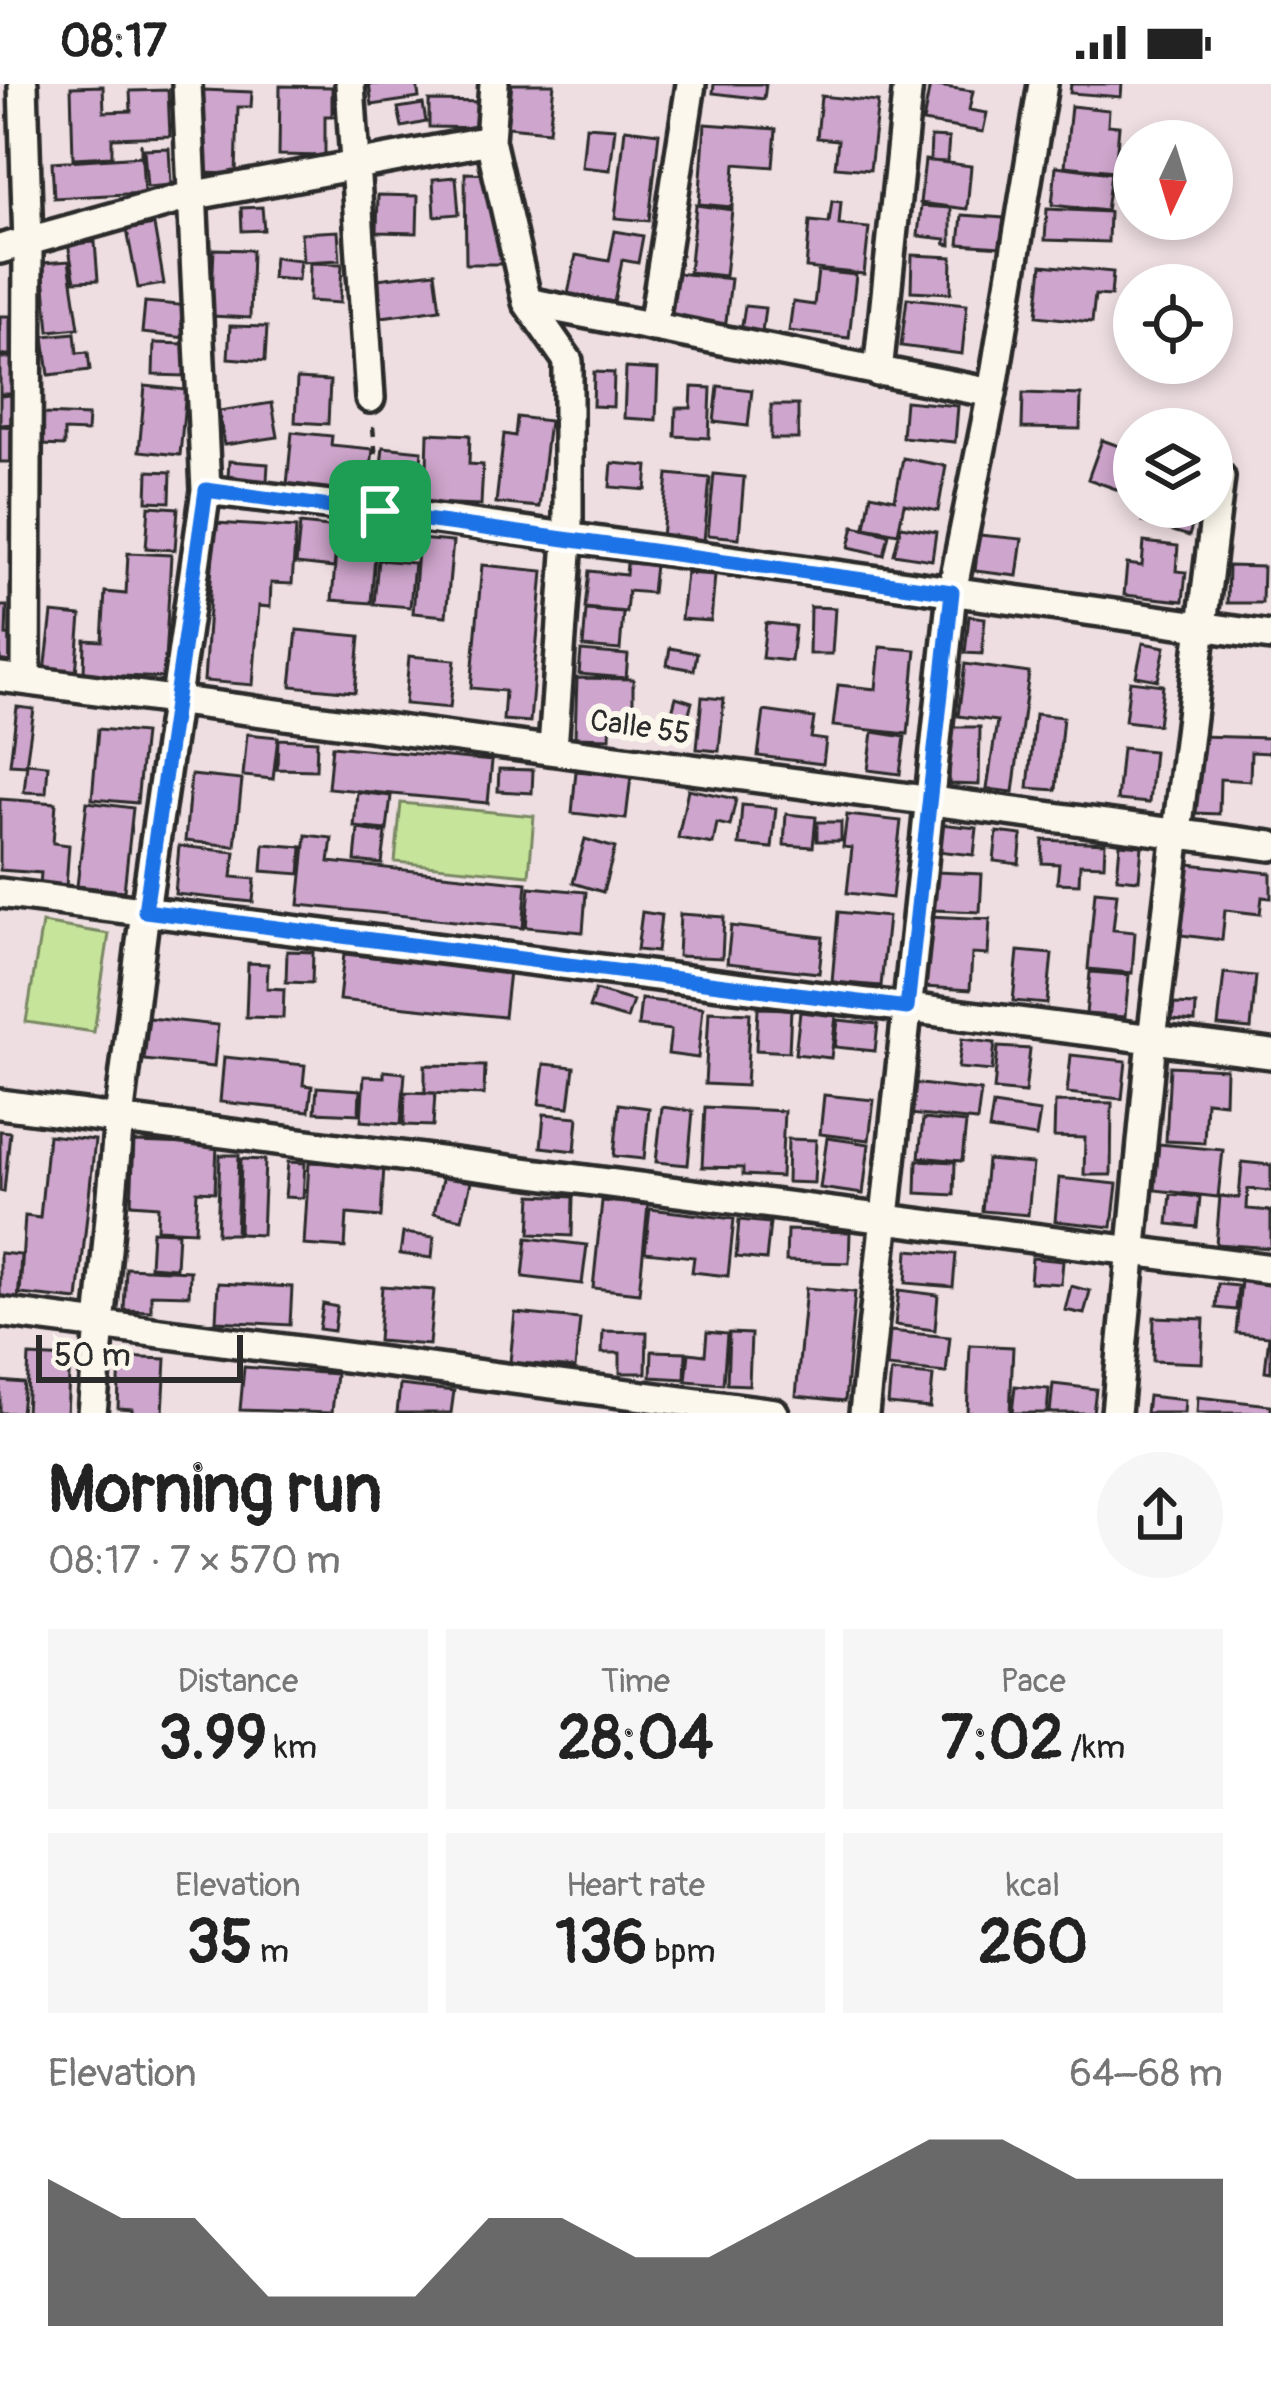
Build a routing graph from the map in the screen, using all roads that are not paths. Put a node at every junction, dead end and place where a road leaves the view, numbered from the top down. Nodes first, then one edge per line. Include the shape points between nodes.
1 (23, 84) edge
2 (187, 84) edge
3 (350, 84) edge
4 (494, 84) edge
5 (691, 84) edge
6 (908, 84) edge
7 (1043, 84) edge
8 (490, 140) junction
9 (353, 166) junction
10 (190, 196) junction
11 (14, 246) edge
12 (527, 302) junction
13 (652, 327) junction
14 (878, 372) junction
15 (992, 393) junction
16 (370, 398) road end
17 (206, 490) junction
18 (1214, 528) edge
19 (568, 539) junction
20 (952, 592) junction
21 (1202, 627) junction
22 (1271, 636) edge
23 (13, 678) edge
24 (178, 698) junction
25 (553, 748) junction
26 (930, 801) junction
27 (1177, 833) junction
28 (1271, 846) edge
29 (0, 893) edge
30 (145, 911) junction
31 (907, 1008) junction
32 (1152, 1039) junction
33 (1271, 1054) edge
34 (0, 1104) edge
35 (119, 1119) junction
36 (884, 1219) junction
37 (1129, 1250) junction
38 (1271, 1269) edge
39 (0, 1312) edge
40 (100, 1327) junction
41 (92, 1413) edge
42 (774, 1413) edge
43 (864, 1413) edge
44 (1116, 1413) edge

1 - 11 street
2 - 10 street
3 - 9 street
4 - 8 street
5 - 13 street
6 - 14 street
7 - 15 street
8 - 9 street
8 - 12 street
9 - 10 street
9 - 16 street
10 - 11 street
10 - 17 street
11 - 23 street
12 - 13 street
12 - 19 street via 568,362
13 - 14 street
14 - 15 street
15 - 20 street
17 - 19 street
17 - 24 street
18 - 21 street
19 - 20 street
19 - 25 street
20 - 21 street
20 - 26 street
21 - 22 street
21 - 27 street
23 - 24 street, Calle 55
24 - 25 street, Calle 55
24 - 30 street
25 - 26 street, Calle 55
26 - 27 street, Calle 55
26 - 31 street
27 - 28 street, Calle 55
27 - 32 street
29 - 30 street
30 - 31 street
30 - 35 street
31 - 32 street
31 - 36 street
32 - 33 street
32 - 37 street
34 - 35 street
35 - 36 street
35 - 40 street
36 - 37 street
36 - 43 street
37 - 38 street
37 - 44 street
39 - 40 street
40 - 41 street
40 - 42 street

